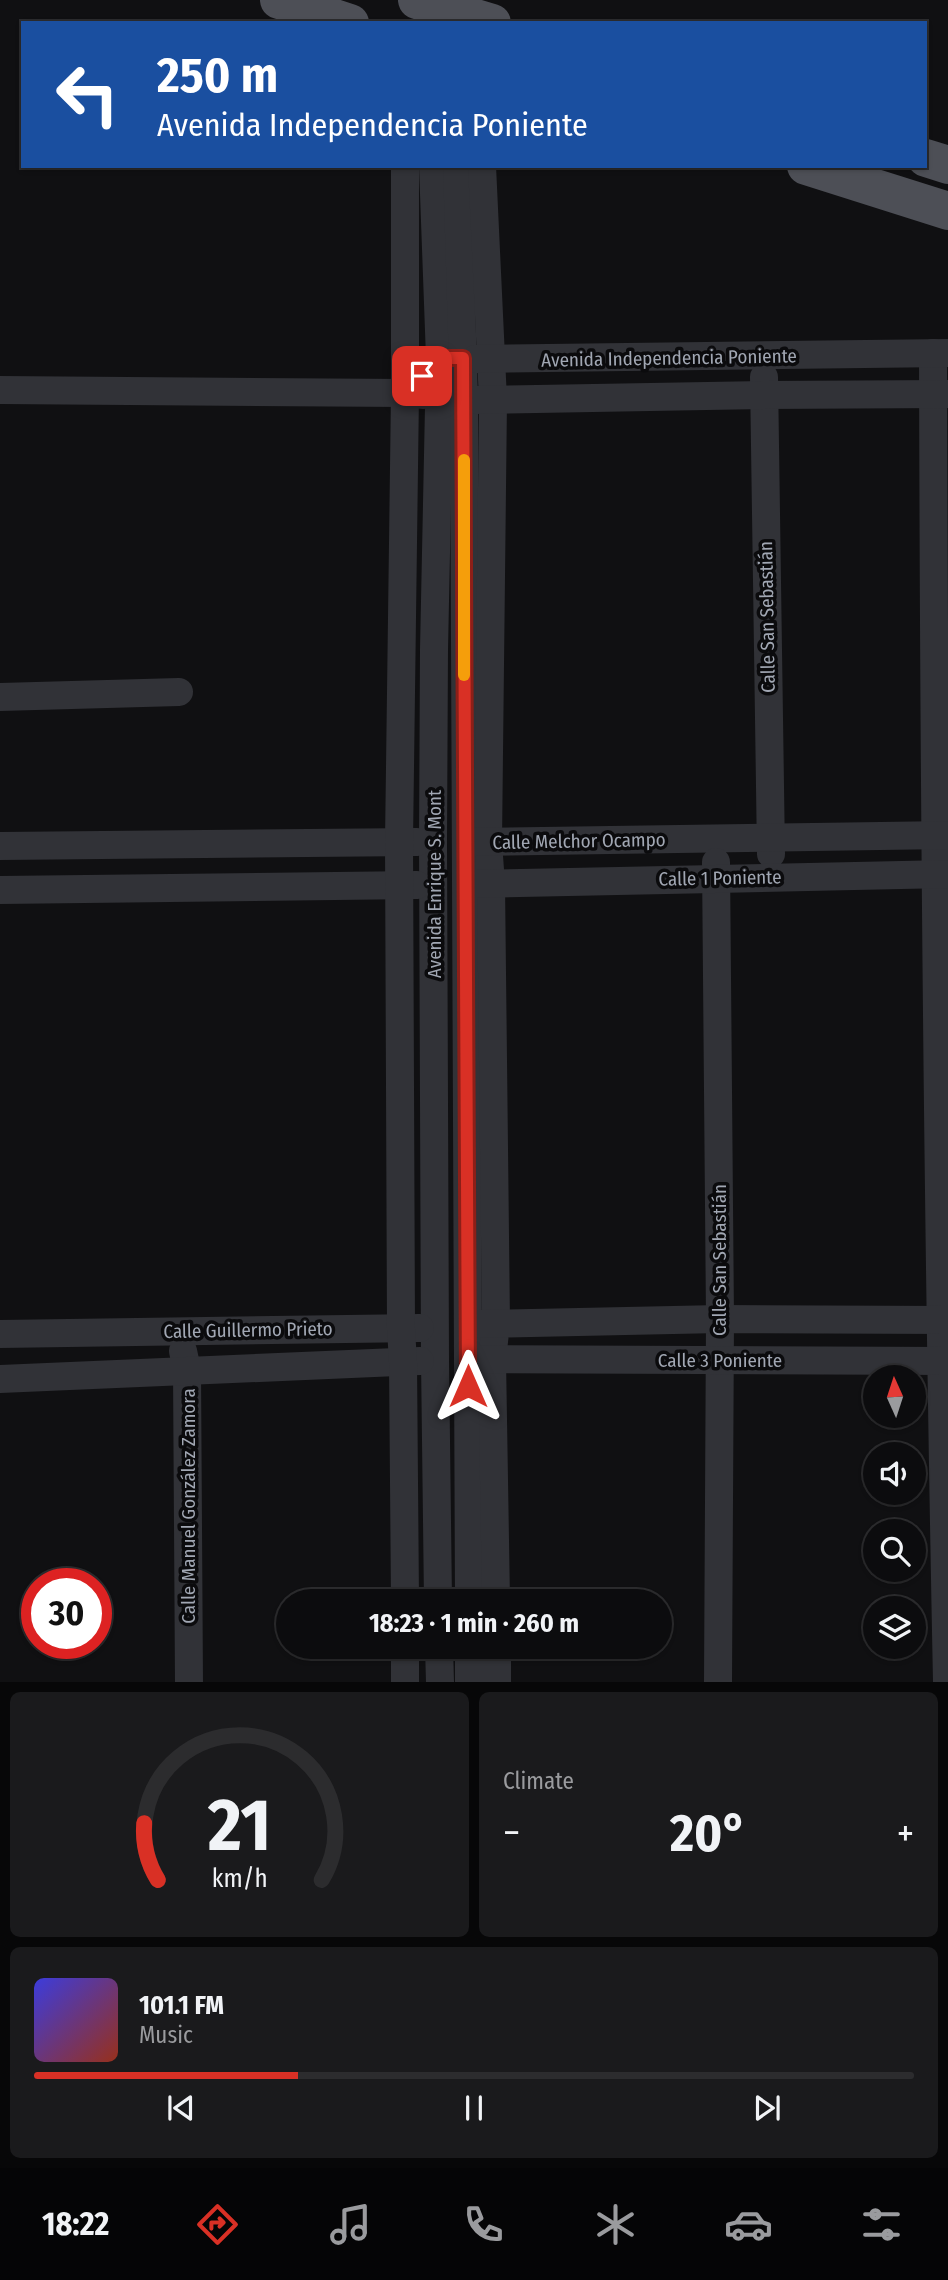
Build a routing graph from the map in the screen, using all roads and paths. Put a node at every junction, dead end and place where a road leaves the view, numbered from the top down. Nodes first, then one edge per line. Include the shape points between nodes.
1 (279, 0) edge
2 (422, 1) edge
3 (476, 12) edge
4 (344, 21) edge
5 (927, 158) edge
6 (948, 164) edge
7 (405, 168) edge
8 (433, 168) edge
9 (457, 168) edge
10 (482, 168) edge
11 (812, 168) edge
12 (948, 211) edge
13 (941, 353) edge
14 (763, 357) junction
15 (451, 358) junction
16 (493, 360) junction
17 (0, 390) edge
18 (405, 393) junction
19 (941, 394) edge
20 (764, 395) junction
21 (451, 398) junction
22 (493, 400) junction
23 (179, 692) dead end
24 (0, 697) edge
25 (941, 835) edge
26 (716, 838) junction
27 (771, 838) junction
28 (399, 842) junction
29 (433, 842) junction
30 (476, 842) junction
31 (0, 846) edge
32 (942, 874) edge
33 (771, 877) junction
34 (717, 878) junction
35 (478, 884) junction
36 (400, 885) junction
37 (434, 885) junction
38 (0, 890) edge
39 (720, 1319) junction
40 (943, 1320) edge
41 (468, 1324) junction
42 (496, 1324) junction
43 (436, 1327) junction
44 (401, 1329) junction
45 (180, 1331) junction
46 (0, 1334) edge
47 (480, 1359) junction
48 (435, 1360) junction
49 (719, 1360) junction
50 (944, 1361) edge
51 (403, 1362) junction
52 (187, 1370) junction
53 (0, 1379) edge
54 (405, 1589) edge
55 (438, 1589) edge
56 (470, 1589) edge
57 (495, 1589) edge
58 (405, 1659) edge
59 (439, 1659) edge
60 (469, 1659) edge
61 (497, 1659) edge
62 (188, 1682) edge
63 (405, 1682) edge
64 (440, 1682) edge
65 (469, 1682) edge
66 (497, 1682) edge
67 (718, 1682) edge
68 (947, 1682) edge

1 - 4 main road
2 - 3 main road
5 - 6 main road
7 - 18 street
8 - 15 street, Avenida Enrique S. Mont
9 - 15 street, Avenida Enrique S. Mont
10 - 16 street
11 - 12 main road
13 - 14 street, Avenida Independencia Poniente
13 - 19 street
14 - 16 street, Avenida Independencia Poniente
14 - 20 street, Calle San Sebastián
15 - 16 street, Avenida Independencia Poniente
15 - 18 street
15 - 21 street, Avenida Enrique S. Mont
16 - 22 street
17 - 18 street, Avenida Independencia Poniente
18 - 21 street, Avenida Independencia Poniente
18 - 28 street
19 - 20 street, Avenida Independencia Poniente
19 - 25 street
20 - 22 street, Avenida Independencia Poniente
20 - 27 street, Calle San Sebastián
21 - 22 street, Avenida Independencia Poniente
21 - 29 street, Avenida Enrique S. Mont
21 - 30 street, Avenida Enrique S. Mont
22 - 30 street
23 - 24 street
25 - 27 street, Calle Melchor Ocampo
25 - 32 street
26 - 27 street, Calle Melchor Ocampo
26 - 30 street, Calle Melchor Ocampo
26 - 34 street, Calle San Sebastián
27 - 33 street, Calle San Sebastián
28 - 29 street, Calle Melchor Ocampo
28 - 31 street, Calle Melchor Ocampo
28 - 36 street
29 - 30 street, Calle Melchor Ocampo
29 - 37 street, Avenida Enrique S. Mont
30 - 35 street
32 - 33 street, Calle 1 Poniente
32 - 40 street
33 - 34 street, Calle 1 Poniente
34 - 35 street, Calle 1 Poniente
34 - 39 street, Calle San Sebastián
35 - 37 street
35 - 41 street, Avenida Enrique S. Mont
35 - 42 street
36 - 37 street
36 - 38 street
36 - 44 street
37 - 43 street, Avenida Enrique S. Mont
39 - 40 street, Calle Guillermo Prieto
39 - 42 street, Calle Guillermo Prieto
39 - 49 street, Calle San Sebastián
40 - 50 street
41 - 42 street, Calle Guillermo Prieto
41 - 43 street, Calle Guillermo Prieto
41 - 47 street, Avenida Enrique S. Mont
42 - 47 street
43 - 44 street, Calle Guillermo Prieto
43 - 48 street, Avenida Enrique S. Mont
44 - 45 street, Calle Guillermo Prieto
44 - 51 street
45 - 46 street, Calle Guillermo Prieto
45 - 52 street, Calle Manuel González Zamora
47 - 48 street, Calle Guillermo Prieto
47 - 49 street, Calle 3 Poniente
47 - 56 street, Avenida Enrique S. Mont
47 - 57 street
48 - 51 street, Calle Guillermo Prieto
48 - 55 street, Avenida Enrique S. Mont
49 - 50 street, Calle 3 Poniente
49 - 67 street, Calle San Sebastián
50 - 68 street
51 - 52 street, Calle Guillermo Prieto
51 - 54 street
52 - 53 street, Calle Guillermo Prieto
52 - 62 street, Calle Manuel González Zamora
58 - 63 street
59 - 64 street
60 - 65 street
61 - 66 street

